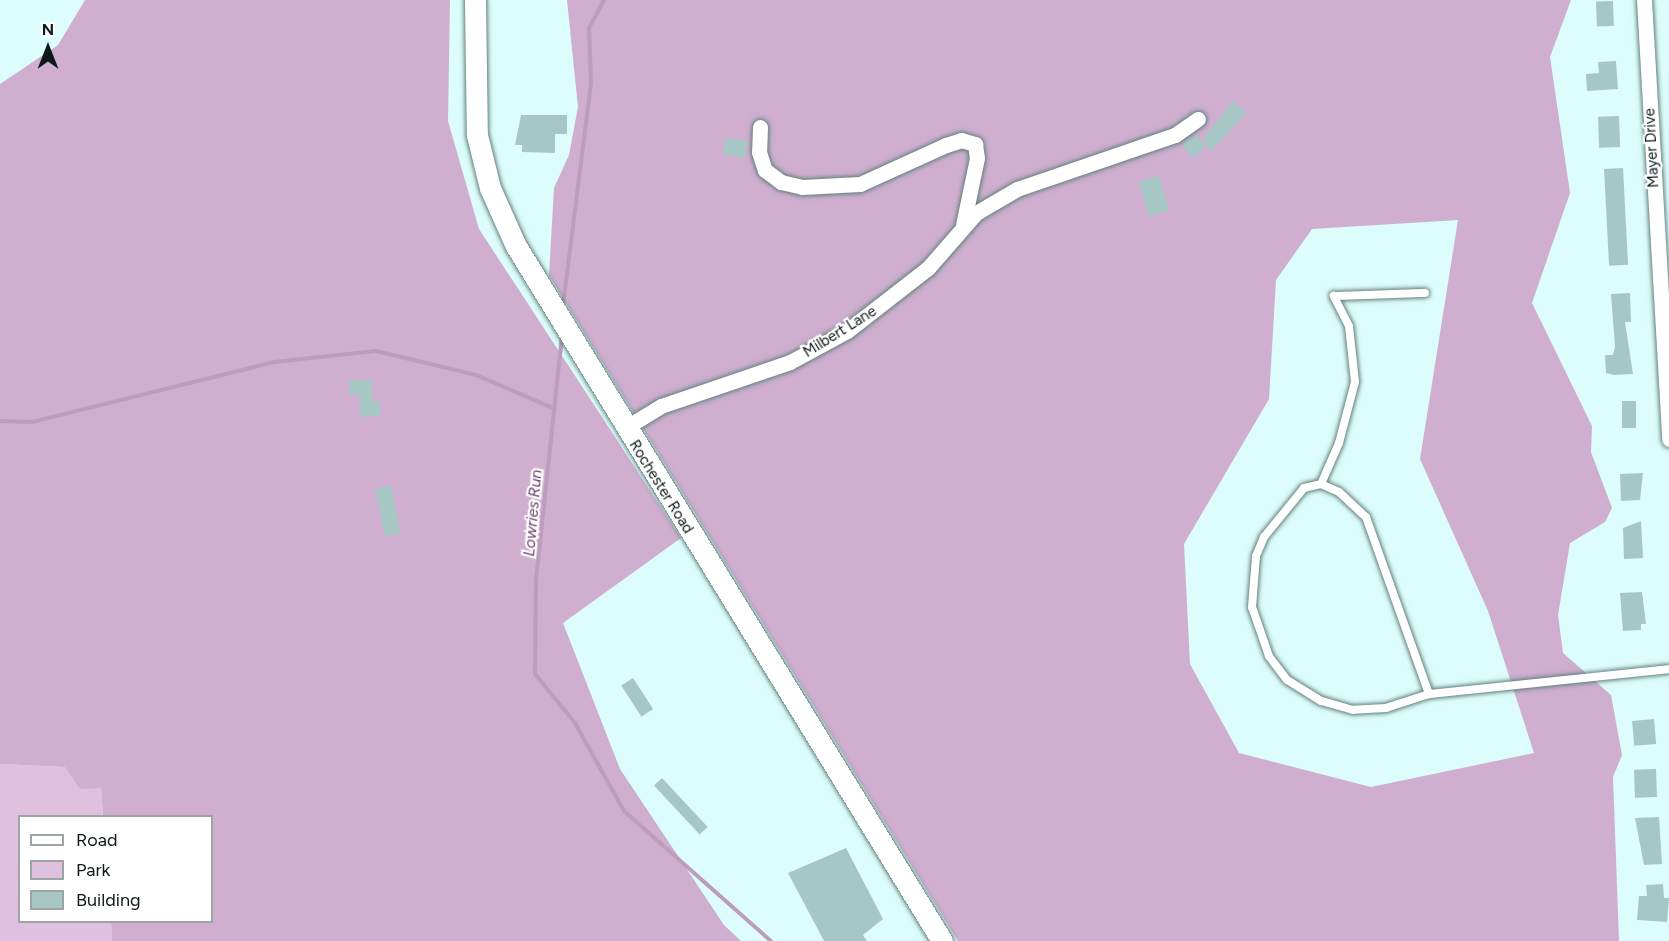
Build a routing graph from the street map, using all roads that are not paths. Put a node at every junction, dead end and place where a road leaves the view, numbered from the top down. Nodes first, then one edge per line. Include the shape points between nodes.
1 (475, 0) edge
2 (1644, 0) edge
3 (1198, 119) dead end
4 (760, 127) dead end
5 (963, 225) junction
6 (1425, 293) dead end
7 (625, 428) junction
8 (1669, 439) edge
9 (1321, 484) junction
10 (1669, 669) edge
11 (1429, 694) junction
12 (942, 941) edge

1 - 7 street, Rochester Road via 475,97 483,163 516,246
2 - 8 street, Mayer Drive
3 - 5 street, Milbert Lane via 1175,135 1027,184
4 - 5 street, Milbert Lane via 759,152 765,170 781,182 802,187 860,184 946,145 961,140 975,144 977,159
5 - 7 street, Milbert Lane via 928,268 847,331 790,362 661,406
6 - 9 lane via 1334,296 1349,326 1355,382 1343,432
7 - 12 street, Rochester Road
9 - 11 lane via 1366,517
9 - 11 lane via 1304,488 1264,537 1256,556 1252,607 1269,656 1287,680 1321,701 1353,710 1386,708
10 - 11 lane

